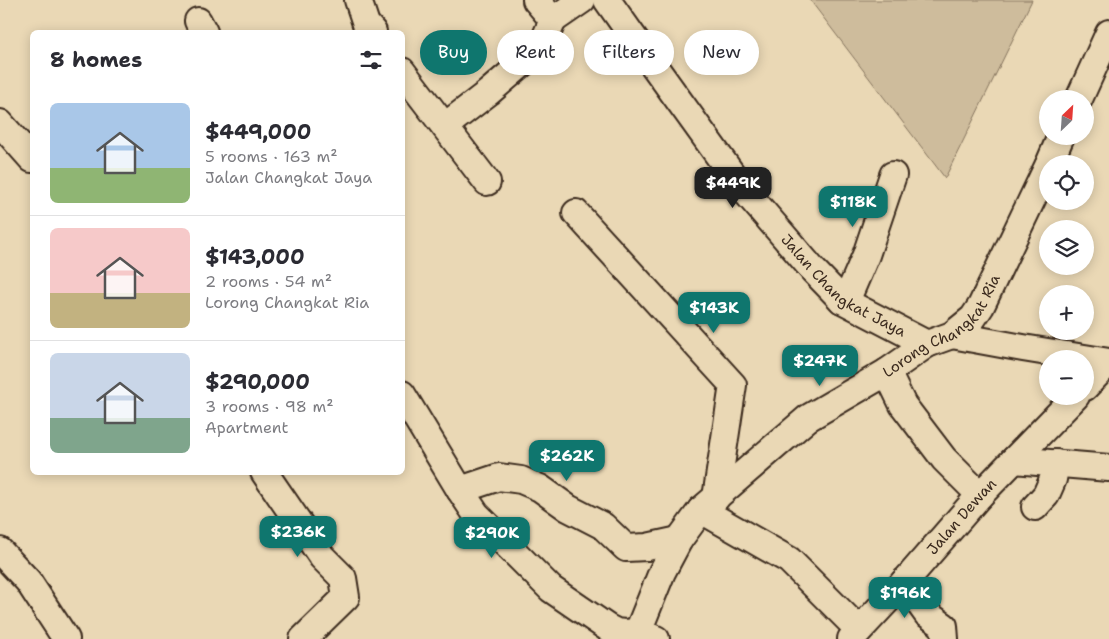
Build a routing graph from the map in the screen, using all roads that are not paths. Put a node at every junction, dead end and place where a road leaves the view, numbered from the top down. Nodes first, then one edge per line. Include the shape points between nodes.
1 (358, 0) edge
2 (536, 0) edge
3 (582, 0) edge
4 (607, 0) edge
5 (553, 20) junction
6 (371, 30) edge
7 (1109, 33) edge
8 (405, 75) edge
9 (1083, 90) edge
10 (0, 123) edge
11 (445, 126) junction
12 (30, 158) edge
13 (893, 175) dead end
14 (487, 182) dead end
15 (1039, 184) edge
16 (576, 212) dead end
17 (842, 300) junction
18 (952, 335) junction
19 (927, 344) junction
20 (1103, 371) edge
21 (888, 372) junction
22 (405, 399) edge
23 (1067, 405) edge
24 (1014, 460) junction
25 (1056, 463) junction
26 (1109, 468) edge
27 (266, 475) edge
28 (460, 490) junction
29 (980, 495) junction
30 (708, 504) junction
31 (1035, 508) dead end
32 (679, 540) junction
33 (0, 551) edge
34 (904, 582) junction
35 (855, 635) edge
36 (644, 637) edge
37 (66, 639) edge
38 (303, 639) edge
39 (945, 639) edge

1 - 6 street
2 - 5 street
3 - 5 street
4 - 17 street, Jalan Changkat Jaya via 739,184
5 - 11 street via 538,50
7 - 9 street
8 - 11 street
10 - 12 street
11 - 14 street
13 - 17 street via 866,255 850,292
15 - 18 street, Lorong Changkat Ria via 981,306 973,318
16 - 30 street, Lorong Changkat Ria via 733,385
17 - 19 street, Jalan Changkat Jaya
18 - 19 street, Lorong Changkat Ria
18 - 20 street via 1023,348
19 - 21 street, Lorong Changkat Ria
21 - 29 street via 903,405 944,459
21 - 30 street, Lorong Changkat Ria via 808,418
22 - 28 street
23 - 24 street, Jalan Dewan
24 - 25 street
24 - 29 street, Jalan Dewan
25 - 26 street
25 - 31 street via 1046,495
27 - 38 street via 322,557 343,578 346,597
28 - 32 street via 499,477 521,480 603,526 626,548
28 - 36 street via 476,514 552,589 616,632
29 - 34 street, Jalan Dewan
30 - 32 street, Lorong Changkat Ria
30 - 35 street via 789,560
32 - 36 street, Lorong Changkat Ria via 662,572
33 - 37 street via 28,581
34 - 35 street, Jalan Dewan
34 - 39 street via 927,614 944,626

